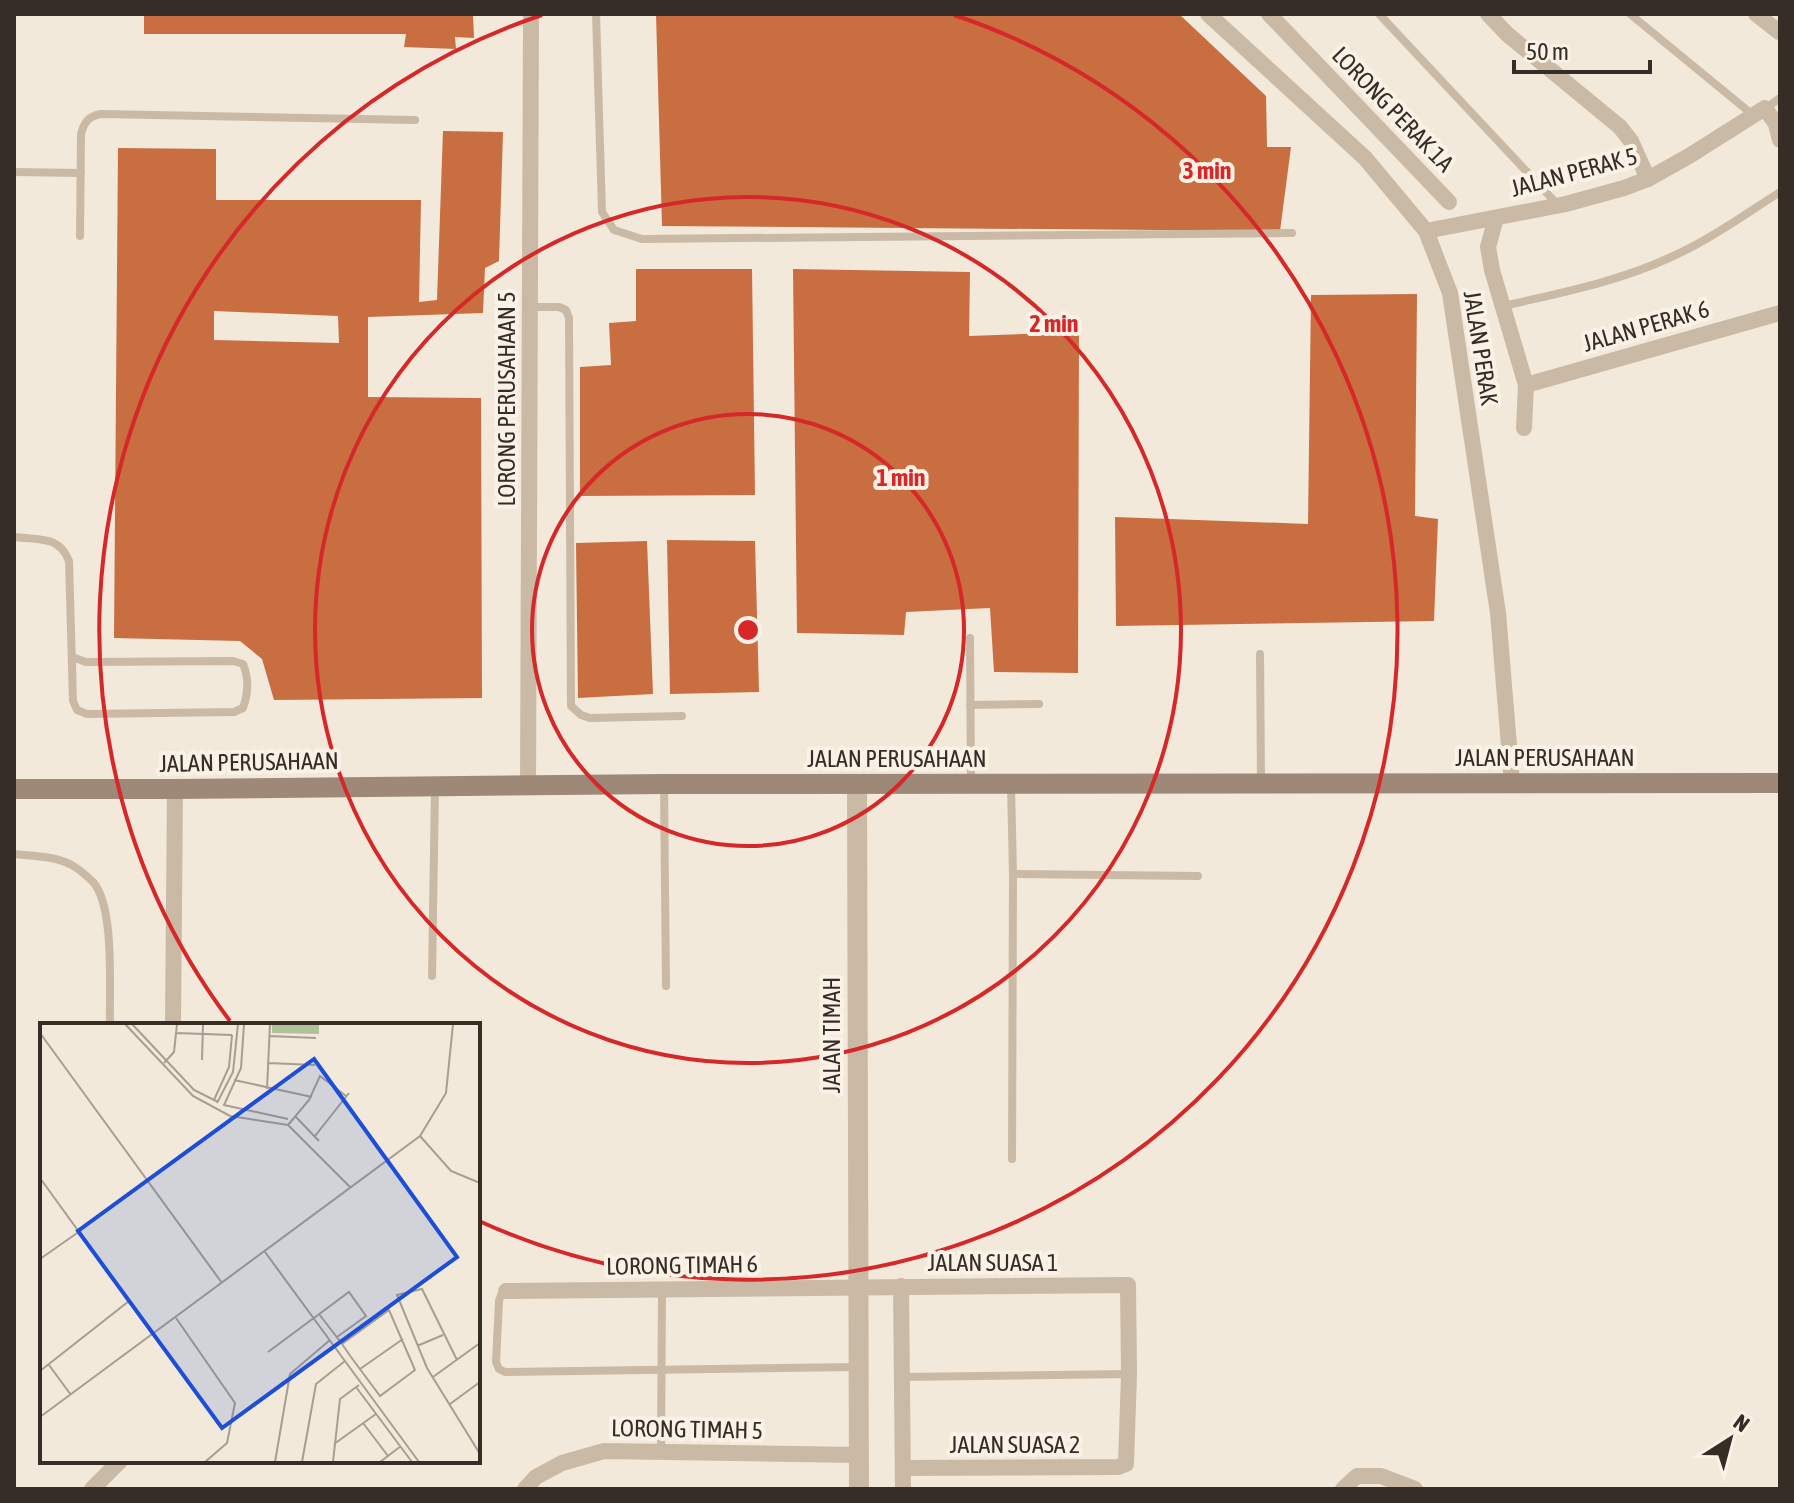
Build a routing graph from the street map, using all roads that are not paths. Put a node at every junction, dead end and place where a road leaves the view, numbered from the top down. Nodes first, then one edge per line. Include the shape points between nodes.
1 (531, 14) edge
2 (596, 14) edge
3 (1208, 14) edge
4 (1269, 14) edge
5 (1379, 14) edge
6 (1488, 14) edge
7 (1630, 14) edge
8 (1756, 14) edge
9 (1779, 32) edge
10 (1780, 98) edge
11 (1759, 112) junction
12 (415, 120) dead end
13 (1780, 140) edge
14 (14, 172) edge
15 (81, 173) junction
16 (1648, 179) junction
17 (1780, 192) edge
18 (1449, 202) dead end
19 (1558, 205) junction
20 (1496, 218) junction
21 (1426, 231) junction
22 (1292, 233) dead end
23 (80, 236) dead end
24 (1504, 306) junction
25 (530, 307) junction
26 (1780, 313) edge
27 (1526, 385) junction
28 (1524, 428) dead end
29 (14, 537) edge
30 (970, 638) dead end
31 (1260, 654) dead end
32 (72, 657) junction
33 (1039, 704) dead end
34 (970, 705) junction
35 (682, 716) dead end
36 (1512, 782) junction
37 (971, 783) junction
38 (1011, 783) junction
39 (1261, 783) junction
40 (1780, 783) edge
41 (664, 784) junction
42 (857, 784) junction
43 (528, 785) junction
44 (435, 786) junction
45 (14, 789) edge
46 (175, 789) junction
47 (14, 854) edge
48 (1013, 874) junction
49 (1198, 876) dead end
50 (432, 976) dead end
51 (666, 986) dead end
52 (110, 1023) edge
53 (173, 1023) edge
54 (1012, 1159) dead end
55 (858, 1286) junction
56 (901, 1286) junction
57 (662, 1289) junction
58 (506, 1291) joint
59 (858, 1367) junction
60 (661, 1370) junction
61 (1129, 1374) junction
62 (902, 1377) junction
63 (661, 1452) junction
64 (858, 1455) junction
65 (118, 1463) edge
66 (903, 1468) junction
67 (92, 1489) edge
68 (525, 1489) edge
69 (859, 1489) edge
70 (903, 1489) edge
71 (1343, 1489) edge
72 (1415, 1489) edge

1 - 25 street, LORONG PERUSAHAAN 5
2 - 22 lane via 602,212 614,230 642,239
3 - 21 street, JALAN PERAK via 1365,158
4 - 18 street, LORONG PERAK 1A
5 - 19 lane
6 - 16 street via 1620,127
7 - 11 lane
8 - 9 street
10 - 11 lane
11 - 13 street via 1776,124
11 - 16 street, JALAN PERAK 5
12 - 15 lane via 101,114 83,126
14 - 15 lane
15 - 23 lane
16 - 19 street, JALAN PERAK 5
17 - 24 lane via 1670,258 1615,279
19 - 20 street, JALAN PERAK 5
20 - 21 street, JALAN PERAK 5
20 - 24 street via 1488,247
21 - 36 street, JALAN PERAK via 1450,293 1498,613
24 - 27 street
25 - 35 lane via 559,307 569,318 571,706 590,718
25 - 43 street, LORONG PERUSAHAAN 5
26 - 27 street, JALAN PERAK 6
27 - 28 street
29 - 32 lane via 54,542 65,549
30 - 34 lane
31 - 39 lane
32 - 32 lane via 86,662 233,661 243,664 247,673 246,698 243,708 234,712 87,714 73,701
33 - 34 lane
34 - 37 lane
36 - 39 main road, JALAN PERUSAHAAN
36 - 40 main road, JALAN PERUSAHAAN
37 - 38 main road, JALAN PERUSAHAAN
37 - 42 main road, JALAN PERUSAHAAN
38 - 39 main road, JALAN PERUSAHAAN
38 - 48 lane
41 - 42 main road, JALAN PERUSAHAAN
41 - 43 main road, JALAN PERUSAHAAN
41 - 51 lane
42 - 55 street, JALAN TIMAH
43 - 44 main road, JALAN PERUSAHAAN
44 - 46 main road, JALAN PERUSAHAAN
44 - 50 lane
45 - 46 main road, JALAN PERUSAHAAN
46 - 53 street
47 - 52 lane via 44,856 73,866 95,884 106,910
48 - 49 lane
48 - 54 lane
55 - 56 street, JALAN SUASA 1
55 - 57 street, LORONG TIMAH 6
55 - 59 street, JALAN TIMAH
56 - 61 street, JALAN SUASA 1 via 1128,1285
56 - 62 street
57 - 58 street, LORONG TIMAH 6
57 - 60 lane
58 - 60 lane via 499,1301 499,1369
59 - 60 lane
59 - 64 street, JALAN TIMAH
60 - 63 lane
61 - 62 lane
61 - 66 street, JALAN SUASA 2 via 1126,1464
62 - 66 street
63 - 64 street, LORONG TIMAH 5
63 - 68 street, LORONG TIMAH 5 via 604,1451 562,1463
64 - 69 street, JALAN TIMAH
65 - 67 street
66 - 70 street
71 - 72 street via 1357,1476 1381,1476

